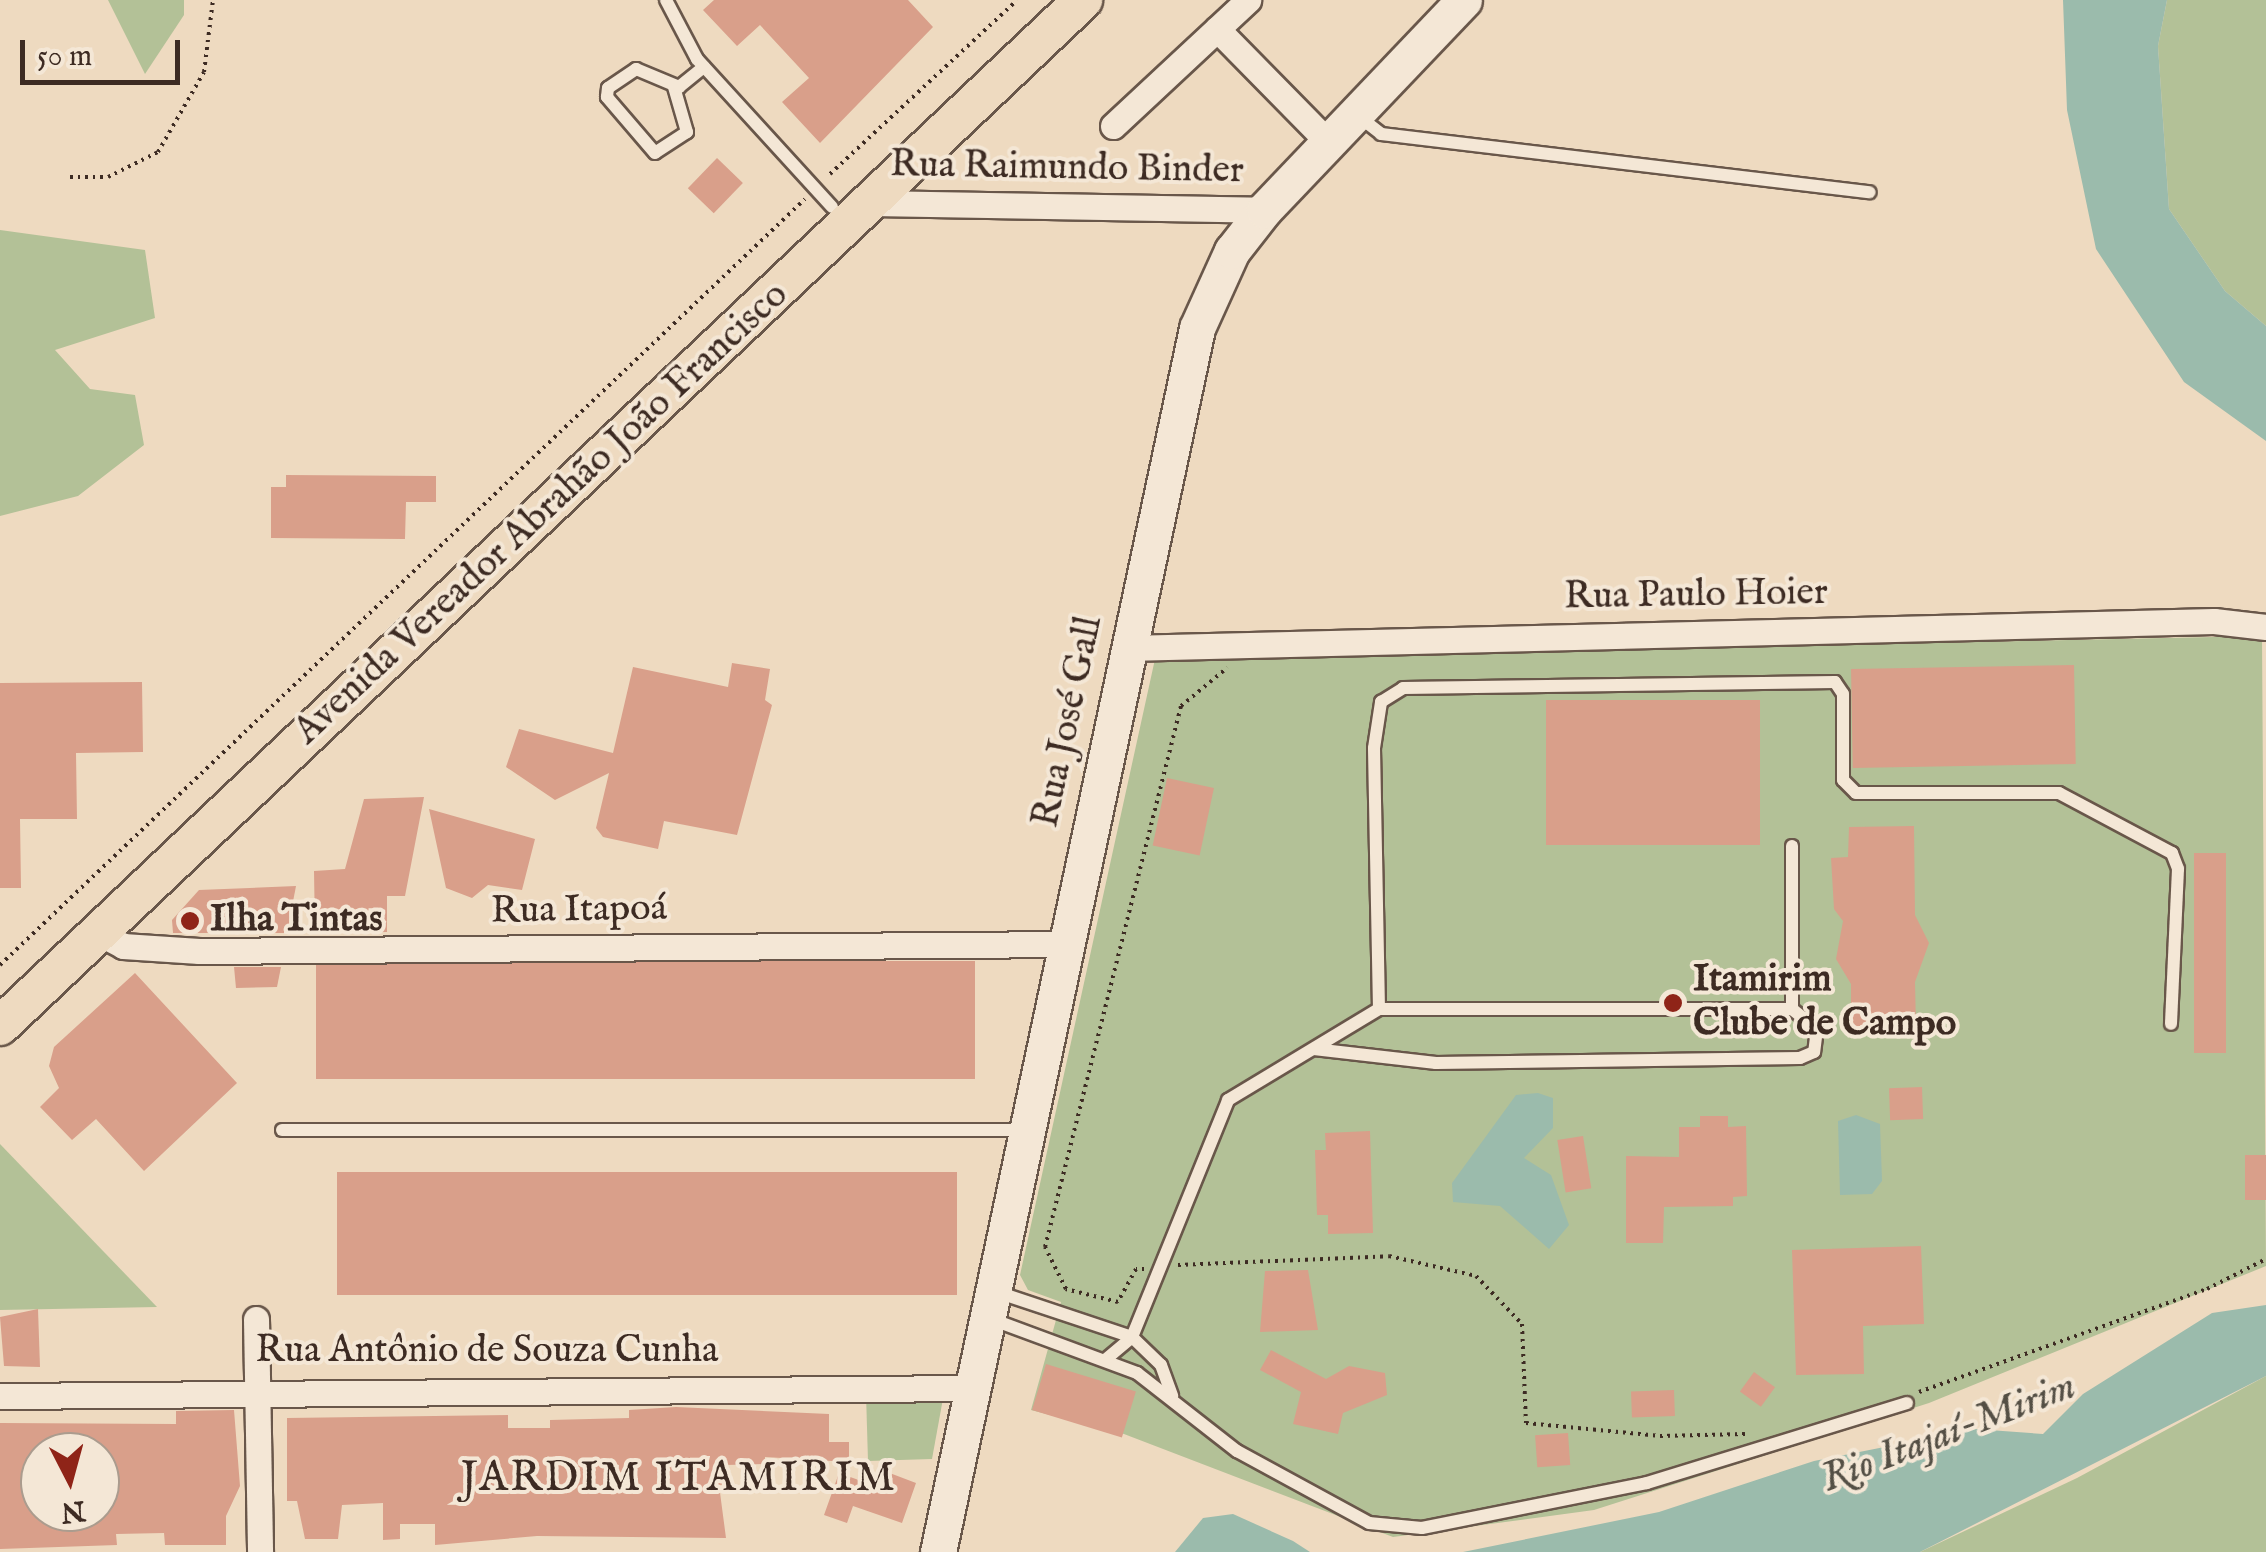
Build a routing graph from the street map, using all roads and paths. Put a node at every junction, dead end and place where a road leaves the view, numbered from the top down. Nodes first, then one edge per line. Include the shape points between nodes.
1 (212, 0) edge
2 (666, 0) edge
3 (1017, 0) edge
4 (1050, 0) edge
5 (1082, 0) edge
6 (1248, 0) edge
7 (1464, 0) edge
8 (1217, 28) junction
9 (704, 68) junction
10 (928, 82) junction
11 (674, 87) junction
12 (933, 88) dead end
13 (1354, 112) junction
14 (1113, 126) dead end
15 (1327, 140) junction
16 (70, 177) dead end
17 (823, 192) junction
18 (1870, 192) dead end
19 (870, 203) junction
20 (1264, 210) junction
21 (2266, 627) edge
22 (1127, 648) junction
23 (1235, 661) dead end
24 (1792, 846) dead end
25 (98, 932) junction
26 (1066, 944) junction
27 (0, 965) edge
28 (0, 1000) edge
29 (1792, 1009) junction
30 (1379, 1010) junction
31 (2171, 1024) dead end
32 (0, 1026) edge
33 (1314, 1049) junction
34 (282, 1130) dead end
35 (1026, 1130) junction
36 (2266, 1259) edge
37 (1157, 1269) junction
38 (990, 1304) junction
39 (256, 1318) dead end
40 (1132, 1337) junction
41 (1106, 1360) junction
42 (974, 1388) junction
43 (257, 1390) junction
44 (0, 1396) edge
45 (1173, 1398) junction
46 (1909, 1399) joint
47 (1749, 1434) dead end
48 (260, 1552) edge
49 (938, 1552) edge

1 - 16 path via 204,72 158,152 108,177
2 - 9 lane
3 - 10 path
4 - 17 main road, Avenida Vereador Abrahão João Francisco
5 - 19 main road, Avenida Vereador Abrahão João Francisco
6 - 8 street
7 - 13 main road, Rua José Gall
8 - 14 street
8 - 15 street
9 - 11 lane
9 - 17 lane
10 - 12 path
10 - 17 path
11 - 11 lane via 636,68 607,92 654,153 687,132
13 - 15 main road, Rua José Gall
13 - 18 lane via 1381,134
15 - 20 main road, Rua José Gall
17 - 27 path
17 - 28 main road, Avenida Vereador Abrahão João Francisco
19 - 20 street, Rua Raimundo Binder
19 - 25 main road, Avenida Vereador Abrahão João Francisco
20 - 22 main road, Rua José Gall via 1232,250 1197,328
21 - 22 street, Rua Paulo Hoier via 2214,621
22 - 26 main road, Rua José Gall
23 - 37 path via 1181,706 1045,1247 1066,1289 1118,1302 1136,1268
24 - 29 lane
25 - 26 street, Rua Itapoá via 123,946 199,952
25 - 32 main road, Avenida Vereador Abrahão João Francisco
26 - 35 main road, Rua José Gall
29 - 30 lane
29 - 33 lane via 1817,1028 1814,1052 1800,1058 1436,1063
30 - 31 lane via 1374,748 1381,702 1403,688 1835,682 1844,694 1842,780 1856,793 2059,793 2172,854 2178,869
30 - 33 lane
33 - 37 lane via 1228,1100
34 - 35 lane
35 - 38 main road, Rua José Gall
36 - 46 path via 2207,1289
37 - 40 lane
37 - 47 path via 1216,1259 1389,1256 1476,1276 1522,1324 1526,1423 1660,1436
38 - 40 lane
38 - 41 lane
38 - 42 main road, Rua José Gall
39 - 43 street
40 - 41 lane
40 - 45 lane via 1161,1365
41 - 45 lane
42 - 43 street, Rua Antônio de Souza Cunha
42 - 49 main road, Rua José Gall
43 - 44 street, Rua Antônio de Souza Cunha
43 - 48 street
45 - 46 lane via 1237,1450 1369,1523 1422,1528 1647,1483

